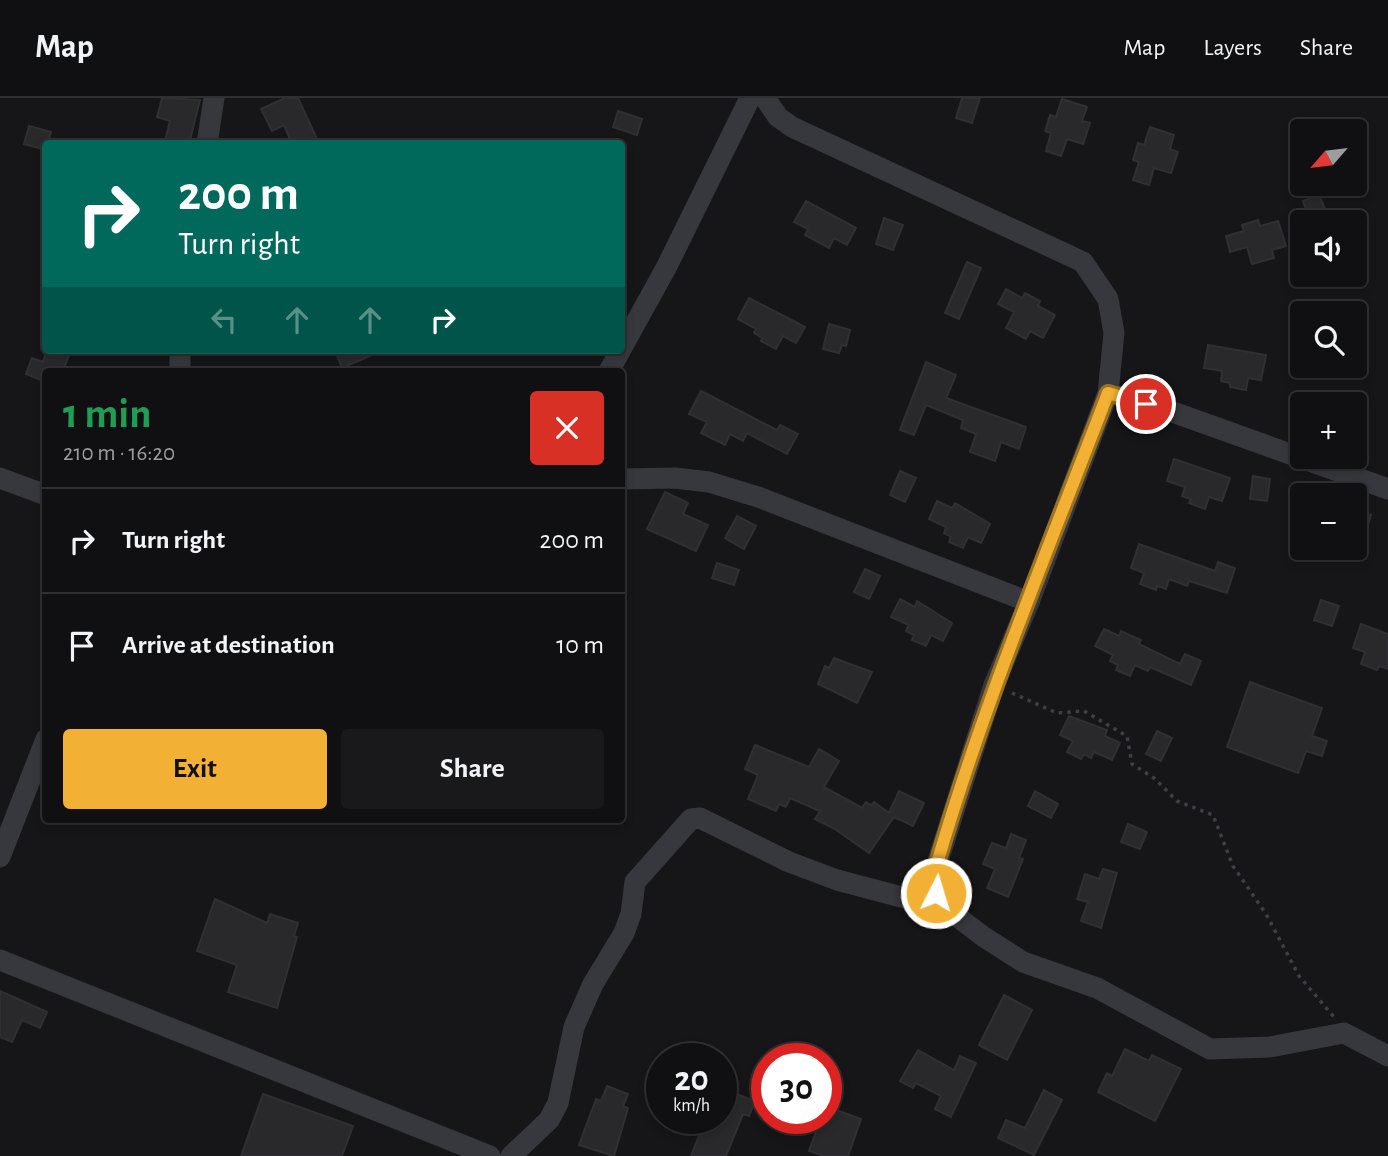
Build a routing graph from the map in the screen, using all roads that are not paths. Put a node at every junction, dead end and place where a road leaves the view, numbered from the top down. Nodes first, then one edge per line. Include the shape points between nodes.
1 (214, 98) edge
2 (750, 98) edge
3 (765, 98) edge
4 (208, 140) edge
5 (625, 343) edge
6 (1108, 393) junction
7 (0, 478) edge
8 (625, 479) edge
9 (1388, 489) edge
10 (42, 494) edge
11 (1030, 602) junction
12 (42, 749) edge
13 (0, 857) edge
14 (947, 909) junction
15 (0, 960) edge
16 (1388, 1056) edge
17 (490, 1156) edge
18 (511, 1156) edge

1 - 4 street
2 - 5 street
3 - 6 street via 792,127 1083,262 1108,299 1114,333
6 - 9 street
6 - 11 street
7 - 10 street
8 - 11 street via 675,478 721,485
11 - 14 street via 994,684 936,867 933,884
12 - 13 street
14 - 16 street via 1023,962 1097,988 1210,1049 1270,1047 1344,1033
14 - 18 street via 837,880 700,818 691,819 635,882 624,933 574,1027 558,1103 549,1120
15 - 17 street

